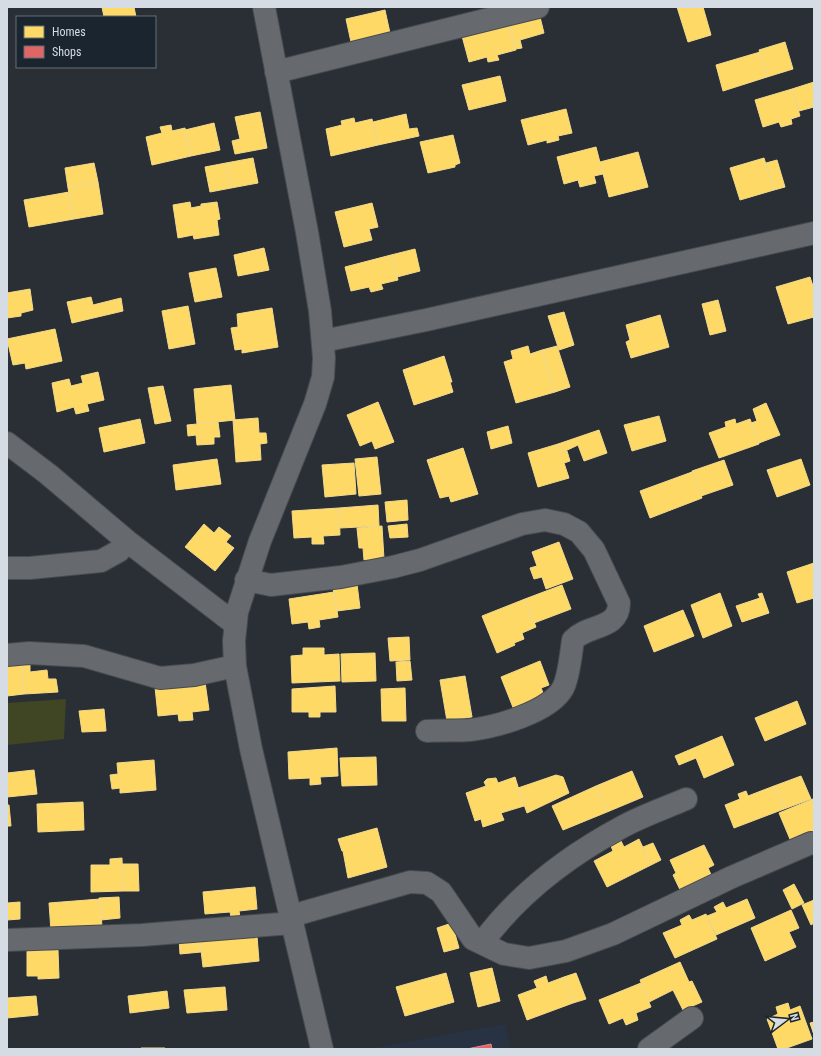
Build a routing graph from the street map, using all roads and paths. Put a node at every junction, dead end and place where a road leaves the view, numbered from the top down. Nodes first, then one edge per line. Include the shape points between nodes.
1 (264, 7) edge
2 (538, 7) edge
3 (276, 72) junction
4 (814, 233) edge
5 (323, 341) junction
6 (7, 443) edge
7 (127, 541) junction
8 (7, 568) edge
9 (246, 580) junction
10 (235, 624) junction
11 (7, 655) edge
12 (235, 666) junction
13 (427, 731) dead end
14 (686, 799) dead end
15 (811, 843) dead end
16 (291, 920) junction
17 (7, 940) edge
18 (482, 943) junction
19 (692, 1018) dead end
20 (322, 1049) edge
21 (650, 1049) edge

1 - 3 street
2 - 3 street
3 - 5 street via 307,232
4 - 5 street
5 - 9 street via 323,377 315,404
6 - 7 street
7 - 8 street via 119,551 101,561
7 - 10 street
9 - 10 street
9 - 13 street via 271,585 341,577 393,567 522,524 545,520 564,524 579,532 594,550 619,603 619,612 615,619 578,635 573,640 564,687 557,698 529,714 502,723 470,730
10 - 12 street
11 - 12 street via 29,653 84,656 160,678 194,675
12 - 16 street via 251,749
14 - 18 street via 623,827 567,860 500,919
15 - 18 street via 732,877 613,934 566,951 529,958 504,954
16 - 17 street via 142,935
16 - 18 street via 410,882 427,883 441,892 472,939
16 - 20 street
19 - 21 street

